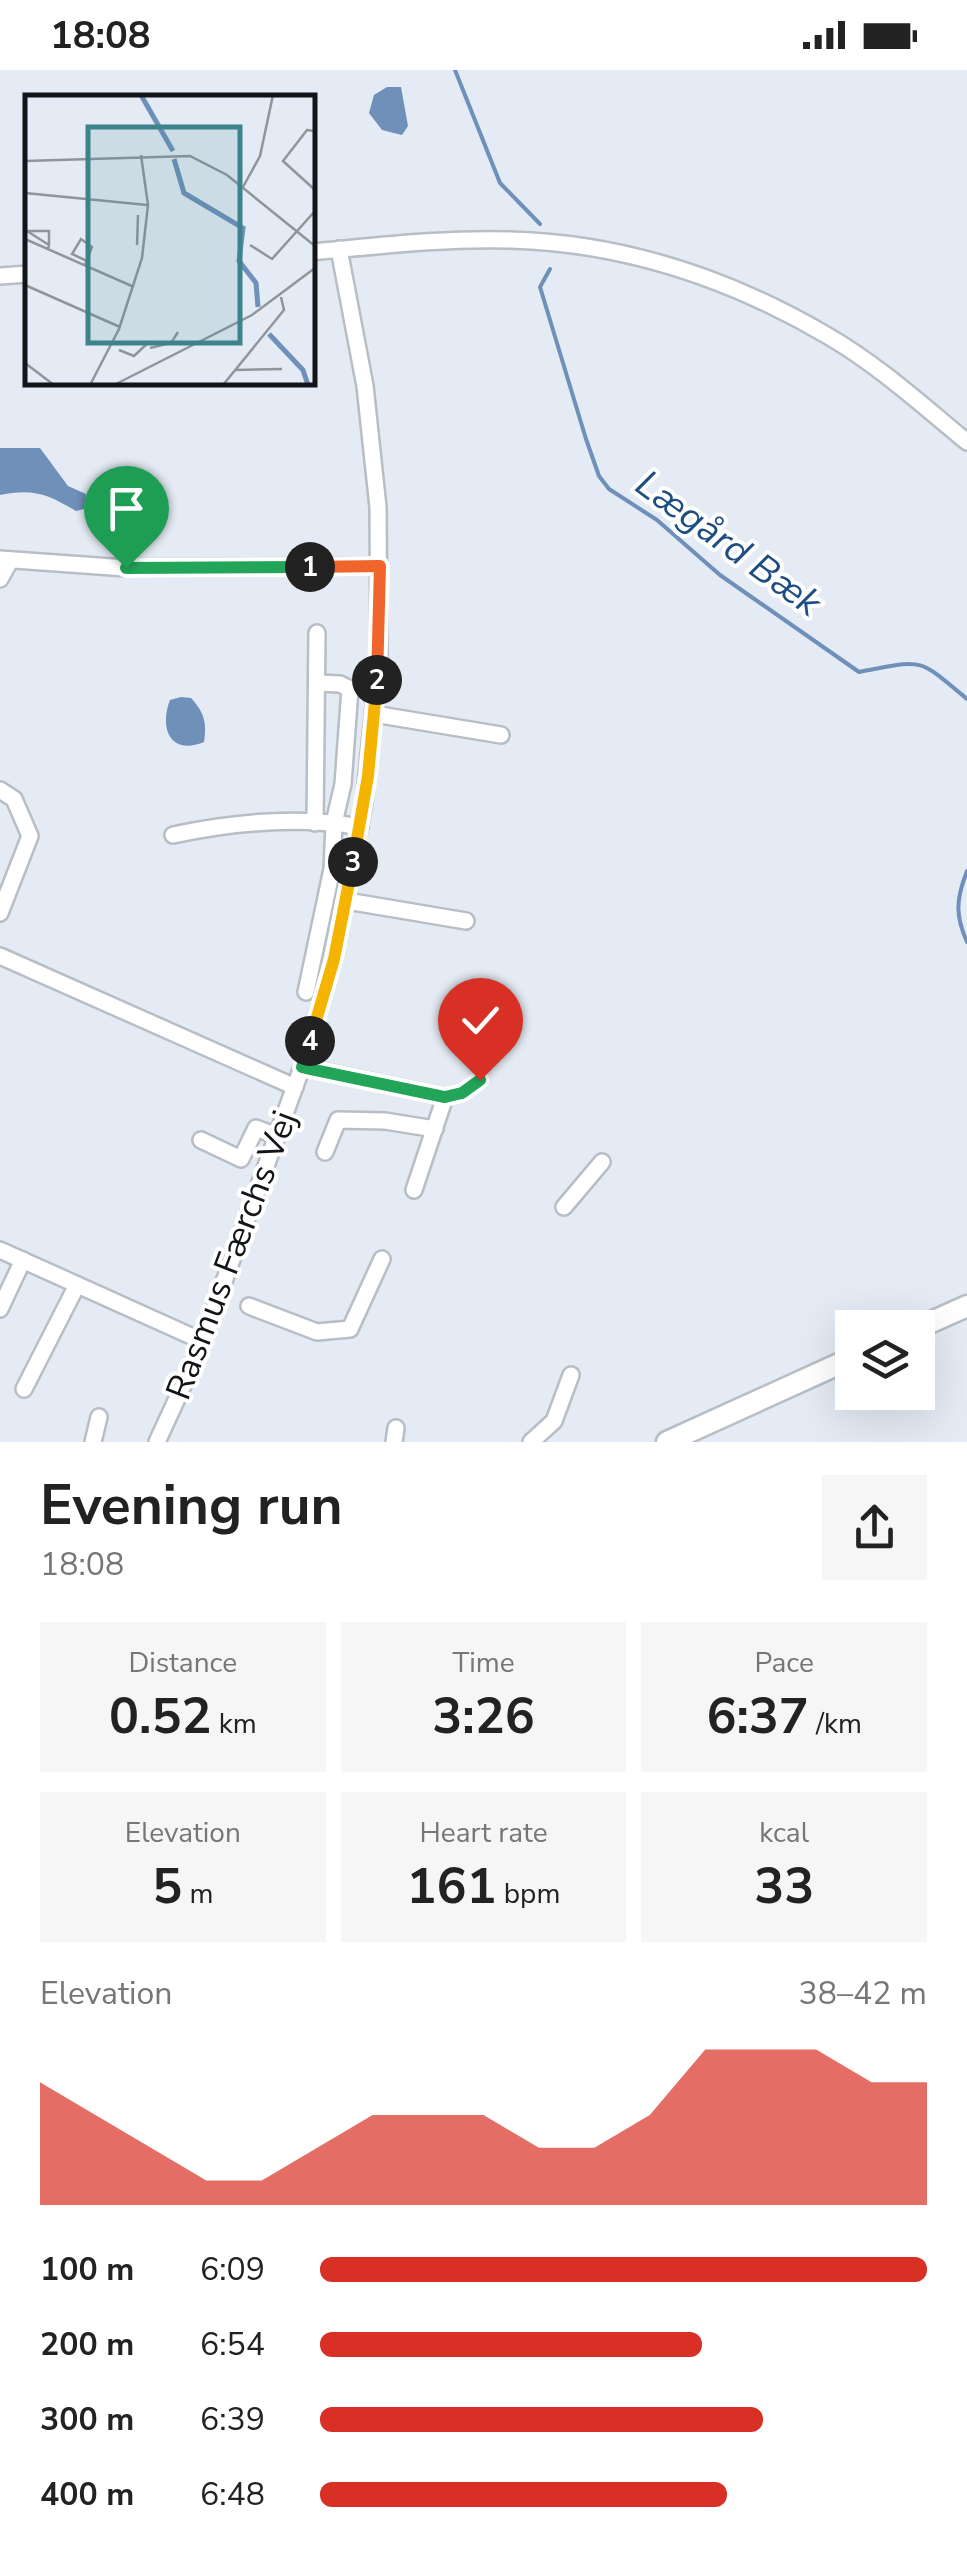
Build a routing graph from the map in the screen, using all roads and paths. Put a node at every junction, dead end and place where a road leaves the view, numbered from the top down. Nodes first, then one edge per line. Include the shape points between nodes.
1 (339, 250) junction
2 (315, 252) edge
3 (25, 274) edge
4 (0, 276) edge
5 (967, 442) edge
6 (5, 560) edge
7 (380, 566) junction
8 (0, 580) edge
9 (317, 632) dead end
10 (316, 683) junction
11 (374, 714) junction
12 (501, 735) dead end
13 (0, 790) edge
14 (315, 822) junction
15 (334, 822) junction
16 (360, 827) junction
17 (173, 834) dead end
18 (347, 901) junction
19 (0, 913) edge
20 (466, 921) dead end
21 (0, 956) edge
22 (306, 992) dead end
23 (302, 1067) junction
24 (480, 1080) dead end
25 (295, 1088) junction
26 (445, 1097) junction
27 (434, 1129) junction
28 (277, 1136) junction
29 (201, 1140) dead end
30 (325, 1152) dead end
31 (602, 1162) dead end
32 (414, 1190) dead end
33 (564, 1207) dead end
34 (0, 1250) edge
35 (382, 1259) dead end
36 (23, 1260) junction
37 (77, 1285) junction
38 (248, 1306) dead end
39 (966, 1306) edge
40 (0, 1309) edge
41 (935, 1320) edge
42 (202, 1340) junction
43 (835, 1366) edge
44 (571, 1375) dead end
45 (24, 1389) dead end
46 (99, 1416) dead end
47 (93, 1442) edge
48 (157, 1442) edge
49 (531, 1442) edge
50 (667, 1442) edge

1 - 2 street
1 - 5 street via 527,241 590,248 696,274 830,336
1 - 7 street, Rasmus Færchs Vej via 370,421
3 - 4 street
6 - 7 street via 126,568
6 - 8 street
7 - 11 street, Rasmus Færchs Vej
9 - 10 street
10 - 14 street
10 - 15 street via 350,689
11 - 12 street
11 - 16 street, Rasmus Færchs Vej
13 - 19 street via 14,799 30,836
14 - 15 street
14 - 17 street via 229,823
15 - 16 street
15 - 22 street via 332,869
16 - 18 street, Rasmus Færchs Vej
18 - 20 street
18 - 23 street, Rasmus Færchs Vej
21 - 25 street
23 - 25 street, Rasmus Færchs Vej
23 - 26 street, Rasmus Færchs Vej
24 - 26 street
25 - 28 street, Rasmus Færchs Vej
26 - 27 street
27 - 30 street via 338,1120
27 - 32 street
28 - 29 street via 256,1128 241,1159
28 - 42 street, Rasmus Færchs Vej
31 - 33 street
34 - 36 street
35 - 38 street via 350,1329 317,1332
36 - 37 street
36 - 40 street
37 - 42 street
37 - 45 street
39 - 41 main road
42 - 48 street, Rasmus Færchs Vej
43 - 50 main road
44 - 49 street via 554,1422
46 - 47 street

